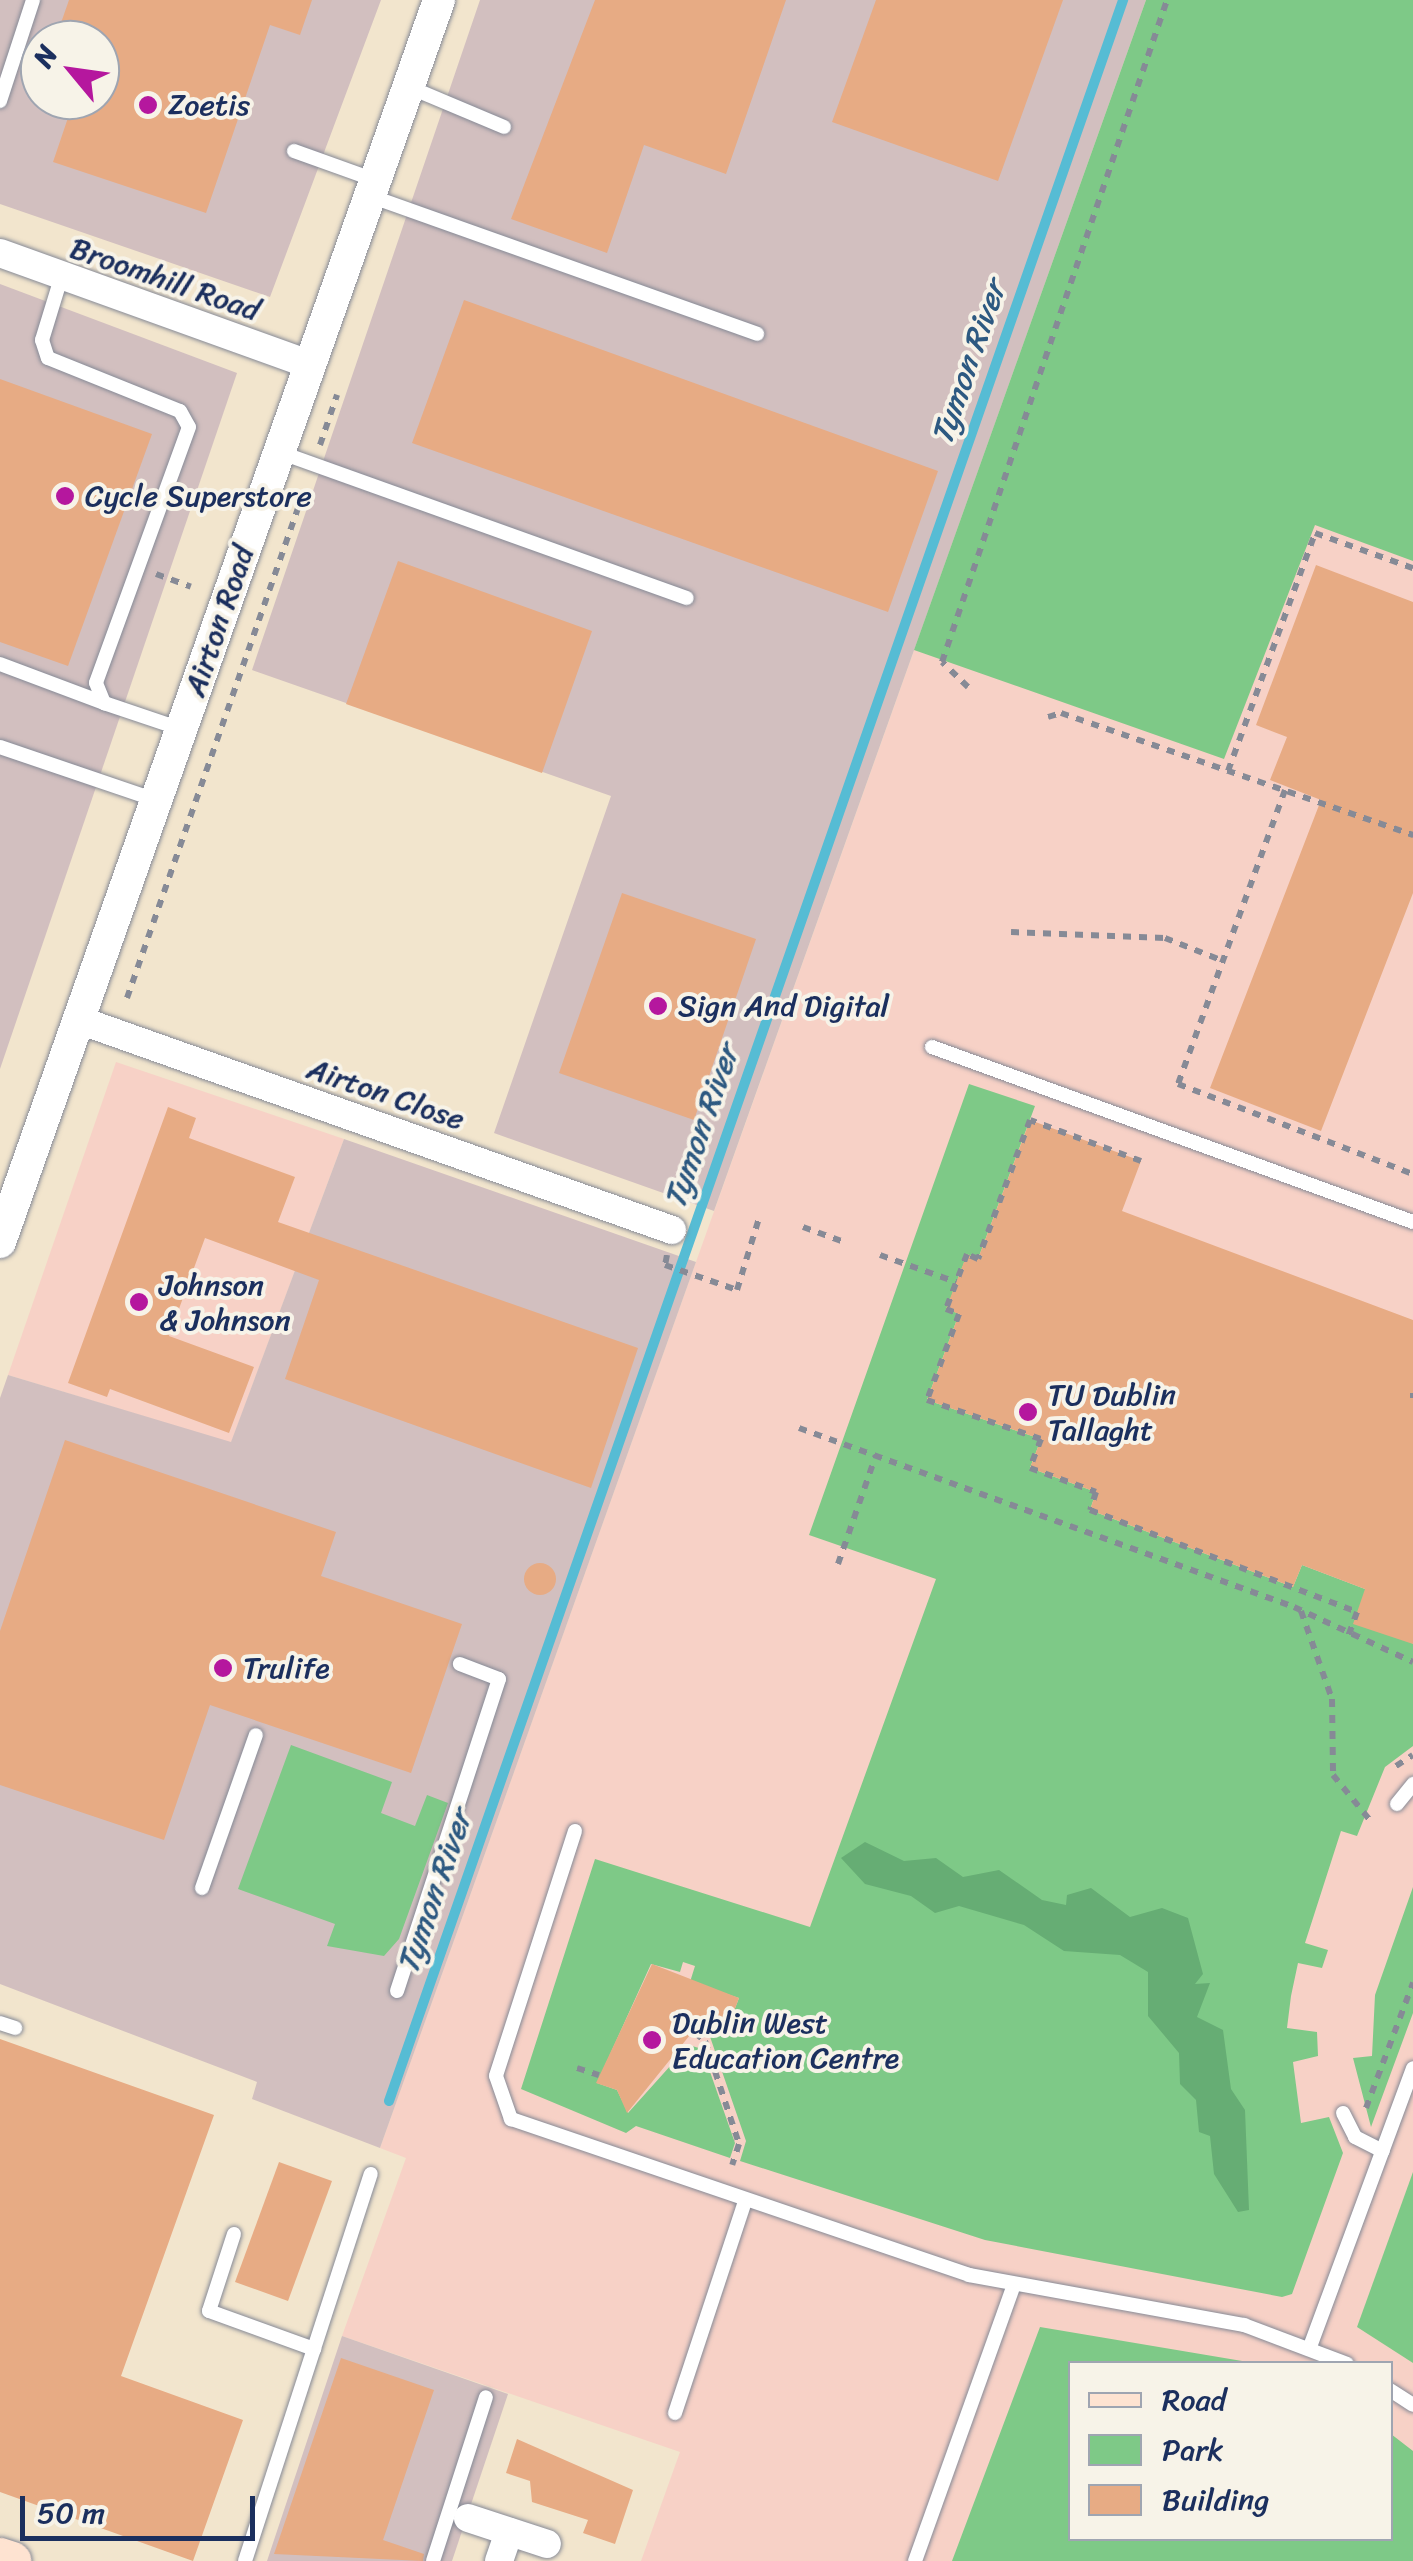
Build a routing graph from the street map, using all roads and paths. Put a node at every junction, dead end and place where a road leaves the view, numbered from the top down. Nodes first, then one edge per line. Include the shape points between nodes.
1 (33, 0) edge
2 (438, 0) edge
3 (1168, 0) edge
4 (408, 86) junction
5 (0, 101) edge
6 (504, 127) dead end
7 (294, 151) dead end
8 (372, 188) junction
9 (0, 254) edge
10 (61, 278) junction
11 (757, 334) dead end
12 (308, 364) junction
13 (344, 374) dead end
14 (278, 451) junction
15 (313, 464) junction
16 (1413, 568) edge
17 (688, 598) dead end
18 (0, 664) edge
19 (968, 687) dead end
20 (104, 703) junction
21 (1048, 717) dead end
22 (181, 730) junction
23 (0, 748) edge
24 (1228, 771) junction
25 (1285, 790) junction
26 (157, 800) junction
27 (1413, 835) edge
28 (1011, 932) dead end
29 (1223, 961) junction
30 (127, 998) dead end
31 (78, 1020) junction
32 (932, 1048) dead end
33 (1141, 1161) dead end
34 (1413, 1174) edge
35 (759, 1218) dead end
36 (1413, 1222) edge
37 (803, 1227) dead end
38 (672, 1230) dead end
39 (0, 1242) edge
40 (847, 1243) dead end
41 (880, 1254) dead end
42 (665, 1265) dead end
43 (956, 1282) junction
44 (800, 1428) dead end
45 (876, 1455) junction
46 (838, 1564) dead end
47 (1301, 1611) junction
48 (1348, 1637) junction
49 (1413, 1662) edge
50 (460, 1664) dead end
51 (256, 1735) dead end
52 (1413, 1784) edge
53 (1397, 1804) dead end
54 (1370, 1819) dead end
55 (575, 1831) dead end
56 (202, 1888) dead end
57 (1413, 1983) edge
58 (397, 1991) dead end
59 (0, 2023) edge
60 (15, 2028) dead end
61 (695, 2033) dead end
62 (576, 2068) dead end
63 (1413, 2068) edge
64 (600, 2075) dead end
65 (1364, 2111) dead end
66 (1343, 2113) dead end
67 (1383, 2151) junction
68 (732, 2165) dead end
69 (371, 2174) dead end
70 (744, 2201) junction
71 (234, 2234) dead end
72 (1014, 2285) junction
73 (1311, 2344) junction
74 (314, 2349) junction
75 (1341, 2361) edge
76 (486, 2397) dead end
77 (675, 2413) dead end
78 (468, 2518) dead end
79 (509, 2532) junction
80 (547, 2544) dead end
81 (0, 2557) edge
82 (12, 2561) edge
83 (245, 2561) edge
84 (432, 2561) edge
85 (499, 2561) edge
86 (915, 2561) edge

1 - 5 lane
2 - 4 street, Airton Road
3 - 19 path via 942,662
4 - 6 lane
4 - 8 street, Airton Road
7 - 8 lane
8 - 11 lane
8 - 12 street, Airton Road
9 - 10 street, Broomhill Road
10 - 12 street, Broomhill Road
10 - 20 lane via 42,340 48,358 180,411 189,426 96,683
12 - 14 street, Airton Road
13 - 15 path
14 - 15 lane
14 - 22 street, Airton Road
15 - 17 lane
15 - 30 path
16 - 24 path via 1314,533
18 - 20 lane
20 - 22 lane
21 - 24 path via 1061,713
22 - 26 street, Airton Road
23 - 26 lane
24 - 25 path
25 - 27 path
25 - 29 path
26 - 31 street, Airton Road
28 - 29 path via 1165,938
29 - 34 path via 1178,1084
31 - 38 street, Airton Close
31 - 39 street, Airton Road
32 - 36 lane
33 - 43 path via 1030,1120 978,1259 967,1254
35 - 42 path via 737,1290
37 - 40 path
41 - 43 path
43 - 48 path via 946,1309 959,1314 926,1400 1041,1439 1030,1468 1096,1492 1090,1510 1357,1612
44 - 45 path
45 - 46 path
45 - 47 path
47 - 48 path
47 - 54 path via 1332,1699 1333,1775
48 - 49 path
50 - 58 lane via 500,1679
51 - 56 lane
52 - 53 lane
55 - 70 lane via 496,2076 498,2099 525,2126
57 - 65 path
59 - 60 lane
61 - 68 path via 706,2040 739,2144
62 - 64 path
63 - 67 lane
66 - 67 lane via 1355,2137
67 - 73 lane
69 - 74 lane
70 - 72 lane
70 - 77 lane
71 - 74 lane via 210,2312
72 - 73 lane
72 - 86 lane
73 - 75 lane
74 - 83 lane
76 - 84 lane
78 - 79 street
79 - 80 street
79 - 85 street
81 - 82 main road

